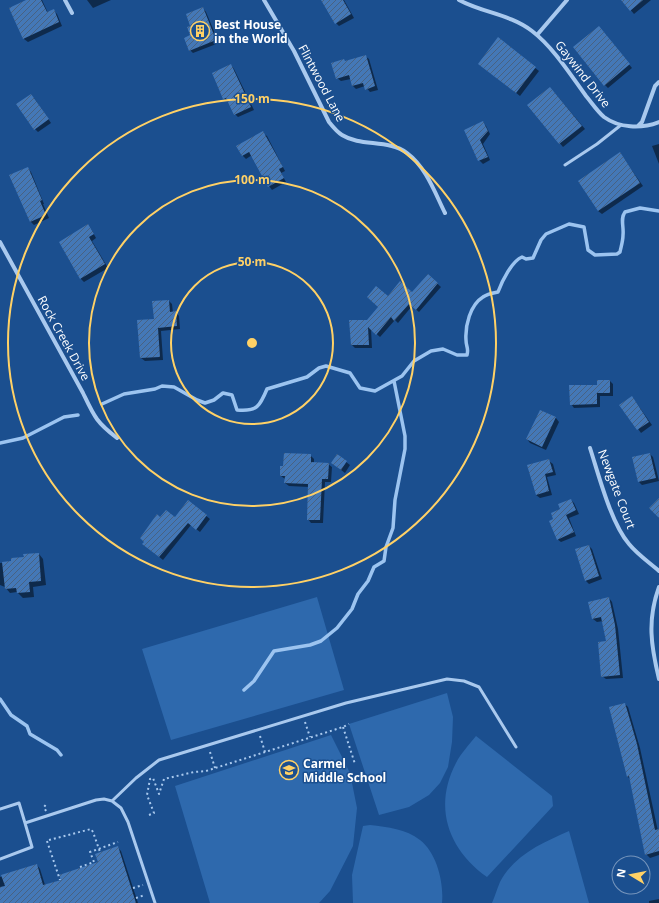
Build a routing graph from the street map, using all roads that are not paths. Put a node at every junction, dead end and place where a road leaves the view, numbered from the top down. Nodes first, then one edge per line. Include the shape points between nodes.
1 (64, 0) edge
2 (264, 0) edge
3 (459, 0) edge
4 (567, 0) edge
5 (72, 13) dead end
6 (537, 35) junction
7 (659, 82) edge
8 (659, 122) edge
9 (621, 125) junction
10 (638, 126) junction
11 (564, 165) dead end
12 (445, 213) dead end
13 (0, 242) edge
14 (117, 438) dead end
15 (590, 448) dead end
16 (659, 571) edge
17 (659, 587) edge
18 (659, 679) edge
19 (516, 747) dead end
20 (112, 801) junction
21 (0, 809) edge
22 (25, 823) junction
23 (0, 859) edge
24 (155, 903) edge

1 - 5 street
2 - 12 street, Flintwood Lane via 294,52 329,122 337,132 347,138 390,146 408,154 426,175
3 - 6 street, Gaywind Drive via 507,17
4 - 6 street
6 - 9 street, Gaywind Drive via 599,112
7 - 10 street
8 - 10 street, Gaywind Drive
9 - 10 street, Gaywind Drive
9 - 11 lane
13 - 14 street, Rock Creek Drive via 95,418
15 - 16 street, Newgate Court via 619,530 628,544
17 - 18 street via 652,615 651,634
19 - 20 lane via 479,687 464,681 447,679 346,703 159,760
20 - 22 lane via 96,800
20 - 24 lane via 121,808 128,822
21 - 22 lane via 19,803
22 - 23 lane via 32,847

